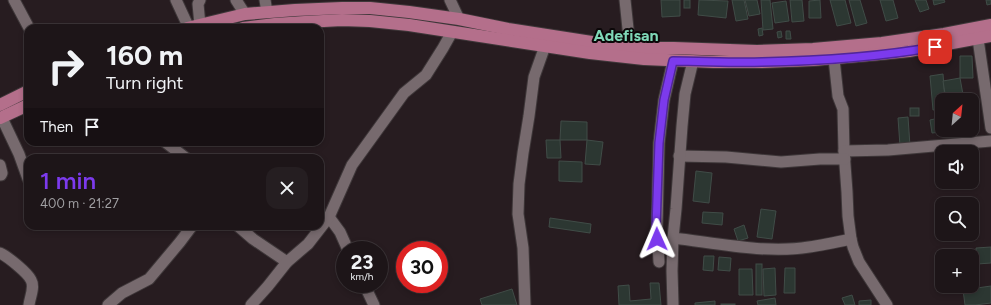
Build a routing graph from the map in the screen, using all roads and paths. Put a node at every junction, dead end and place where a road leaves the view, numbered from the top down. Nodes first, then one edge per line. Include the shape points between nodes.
1 (14, 0) edge
2 (176, 0) edge
3 (200, 0) edge
4 (236, 0) edge
5 (450, 0) edge
6 (625, 0) edge
7 (266, 6) edge
8 (245, 14) junction
9 (459, 19) junction
10 (27, 24) edge
11 (190, 24) edge
12 (193, 24) edge
13 (204, 24) edge
14 (312, 24) edge
15 (991, 24) edge
16 (452, 32) junction
17 (991, 36) edge
18 (978, 39) junction
19 (545, 46) junction
20 (630, 48) junction
21 (834, 58) junction
22 (673, 61) junction
23 (693, 61) junction
24 (24, 93) edge
25 (0, 105) edge
26 (24, 107) edge
27 (1, 118) edge
28 (991, 128) edge
29 (991, 141) edge
30 (844, 155) junction
31 (679, 156) junction
32 (0, 165) edge
33 (24, 169) edge
34 (0, 175) edge
35 (329, 217) junction
36 (324, 223) edge
37 (189, 230) edge
38 (243, 230) edge
39 (319, 230) edge
40 (673, 238) junction
41 (851, 239) junction
42 (344, 241) edge
43 (0, 252) edge
44 (287, 262) junction
45 (659, 262) dead end
46 (368, 293) edge
47 (29, 305) edge
48 (108, 305) edge
49 (251, 305) edge
50 (374, 305) edge
51 (525, 305) edge
52 (673, 305) edge
53 (887, 305) edge

1 - 10 street
2 - 11 street
3 - 12 street
4 - 8 street
5 - 9 street
6 - 20 street
7 - 8 main road
7 - 9 main road via 370,8
8 - 13 main road
9 - 20 main road
14 - 16 main road via 342,20 370,21
15 - 20 main road via 944,34 813,48 757,51
16 - 19 main road
16 - 35 street via 426,75 404,93 352,165
17 - 18 main road
18 - 21 main road via 908,51
18 - 28 street
19 - 22 main road via 612,56
19 - 51 street via 534,77 519,184 518,214 523,248
21 - 23 main road via 762,62
21 - 30 street via 838,96 843,109
22 - 23 main road
22 - 45 street via 664,100 659,143 656,227
23 - 31 street via 685,94
24 - 25 main road
26 - 27 main road
27 - 33 street
29 - 30 street
30 - 31 street via 781,162
30 - 41 street
31 - 40 street
32 - 34 street
35 - 36 street
35 - 42 street
37 - 48 street via 149,279 122,293
38 - 44 street
39 - 44 street via 308,244
40 - 41 street via 754,248 787,249 808,248
40 - 52 street
41 - 53 street via 859,262
43 - 47 street via 31,280 33,288
44 - 49 street
46 - 50 street

